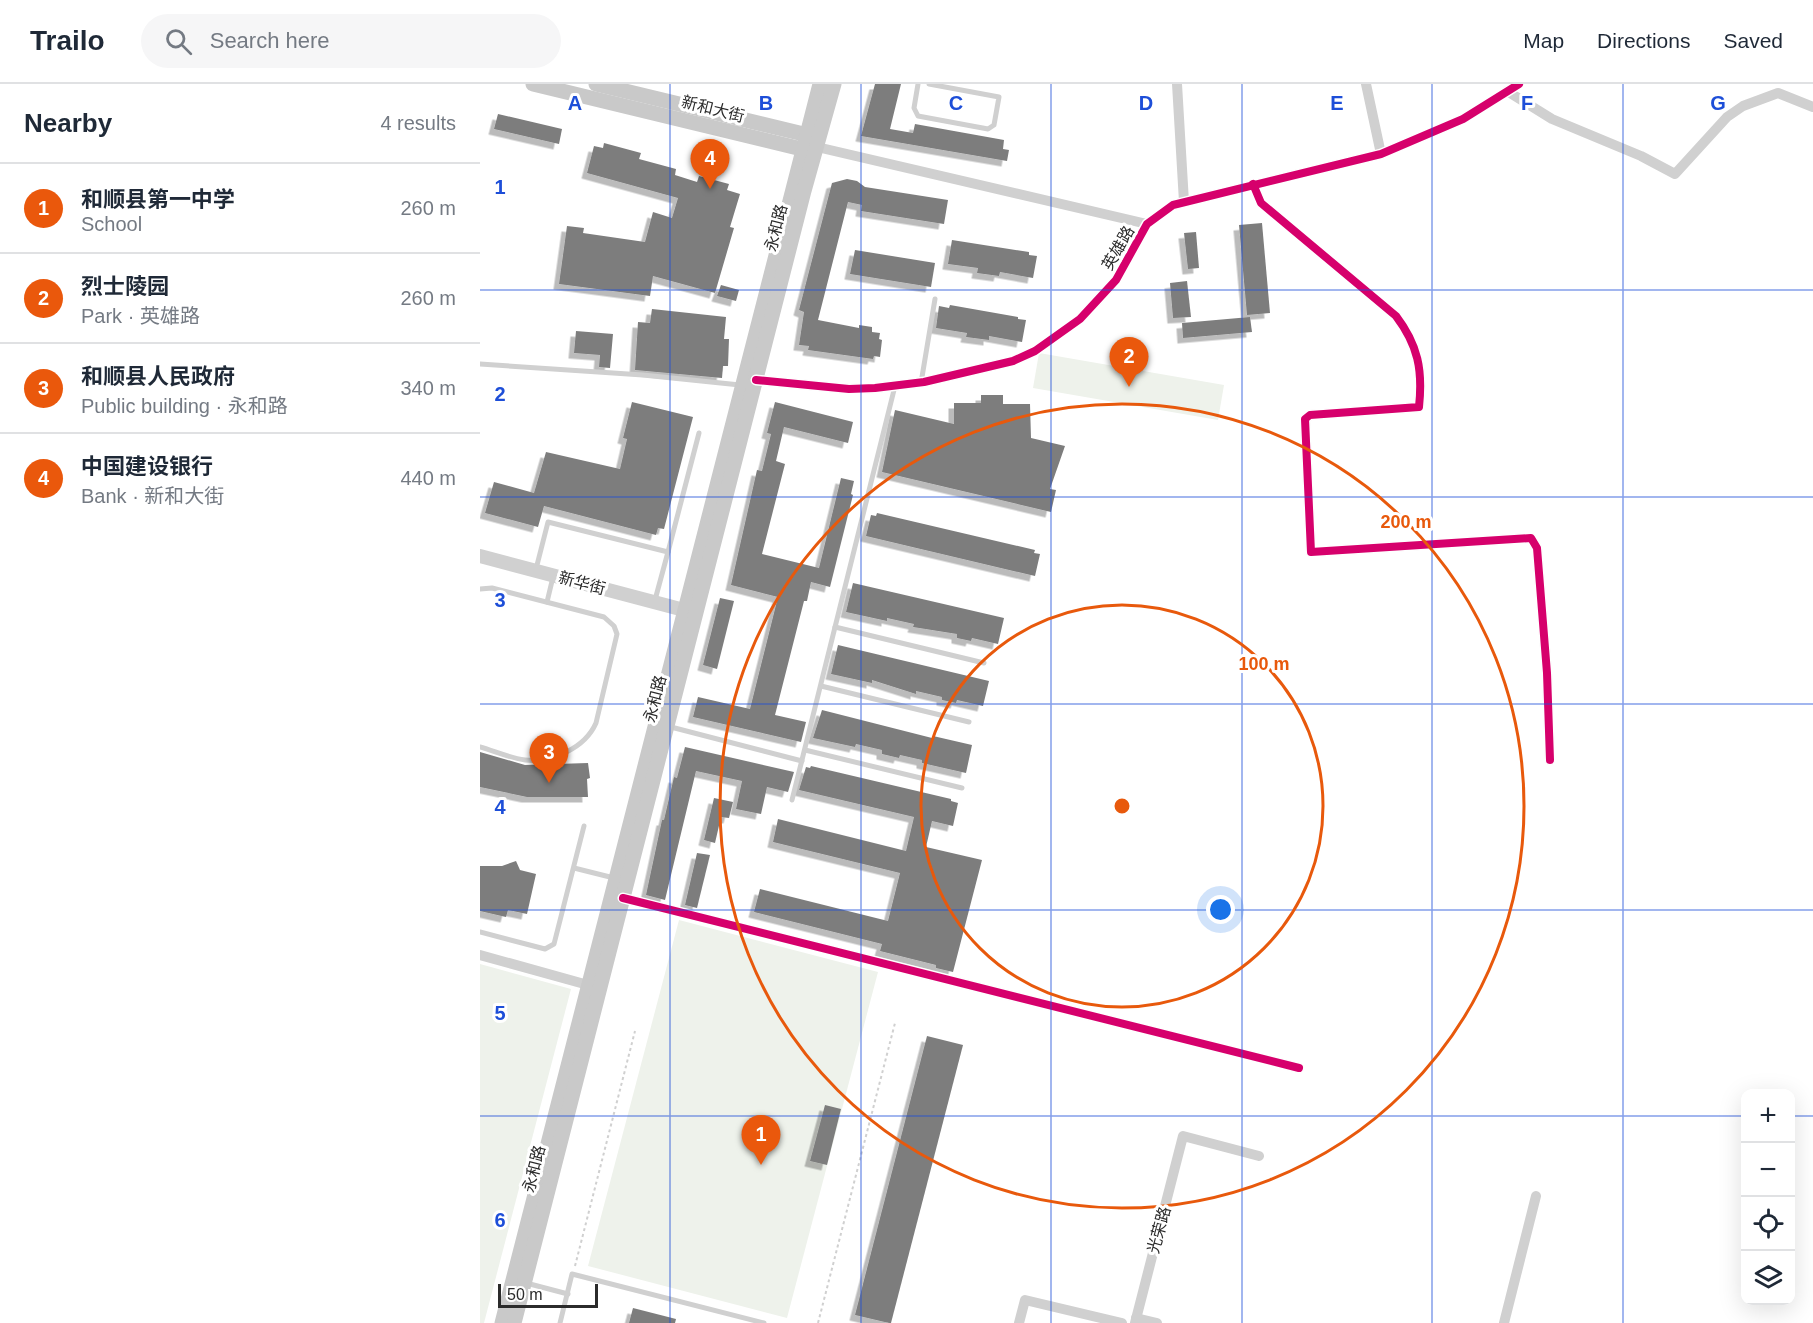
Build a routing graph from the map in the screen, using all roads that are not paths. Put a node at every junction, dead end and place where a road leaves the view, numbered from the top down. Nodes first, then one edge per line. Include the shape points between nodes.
1 (533, 84) edge
2 (596, 84) edge
3 (820, 84) edge
4 (834, 84) edge
5 (918, 84) edge
6 (929, 84) edge
7 (1177, 84) edge
8 (1366, 84) edge
9 (1519, 84) edge
10 (1507, 91) junction
11 (1813, 107) edge
12 (812, 144) junction
13 (1380, 154) junction
14 (1253, 184) junction
15 (1184, 202) junction
16 (1148, 224) junction
17 (935, 299) dead end
18 (480, 364) edge
19 (749, 382) junction
20 (921, 382) junction
21 (895, 386) junction
22 (699, 433) dead end
23 (668, 552) junction
24 (480, 556) edge
25 (536, 571) junction
26 (554, 575) junction
27 (480, 589) edge
28 (547, 602) junction
29 (655, 602) junction
30 (684, 609) junction
31 (835, 627) junction
32 (984, 663) dead end
33 (821, 686) junction
34 (969, 722) dead end
35 (667, 726) junction
36 (480, 747) edge
37 (805, 750) junction
38 (1550, 760) dead end
39 (802, 761) junction
40 (962, 788) dead end
41 (792, 800) dead end
42 (584, 826) dead end
43 (574, 868) junction
44 (615, 878) junction
45 (623, 898) junction
46 (480, 932) edge
47 (480, 955) edge
48 (588, 985) junction
49 (1299, 1068) dead end
50 (1258, 1156) dead end
51 (1536, 1196) dead end
52 (524, 1282) junction
53 (568, 1294) junction
54 (1135, 1320) edge
55 (501, 1323) edge
56 (514, 1323) edge
57 (560, 1323) edge
58 (764, 1323) edge
59 (1019, 1323) edge
60 (1122, 1323) edge
61 (1157, 1323) edge
62 (1504, 1323) edge

1 - 12 main road, 新和大街
2 - 12 main road, 新和大街
3 - 12 main road, 永和路
4 - 12 main road, 永和路
5 - 6 lane via 914,108 918,116 988,129 994,125 999,97
7 - 15 street
8 - 13 street
9 - 10 street, 英雄路
10 - 11 street via 1552,119 1675,174 1727,117 1743,106 1778,93
10 - 13 street, 英雄路 via 1463,119
12 - 16 street
12 - 19 main road, 永和路
13 - 14 street, 英雄路
14 - 15 street, 英雄路
14 - 38 street via 1261,203 1396,316 1417,352 1419,407 1305,418 1311,552 1532,538 1537,548
15 - 16 street, 英雄路 via 1173,205
16 - 20 street, 英雄路 via 1116,280 1098,301 1035,351 1013,361
17 - 20 lane
18 - 19 lane
19 - 21 street, 英雄路 via 849,389
19 - 30 main road, 永和路
19 - 35 main road, 永和路
20 - 21 street, 英雄路
21 - 31 lane
22 - 23 lane
23 - 25 lane via 548,522
23 - 29 lane
24 - 25 street, 新华街
25 - 26 street, 新华街
26 - 28 lane
26 - 29 street, 新华街
27 - 28 lane via 492,588
28 - 36 lane via 604,617 614,626 617,643 592,733 580,745 537,760
29 - 30 street, 新华街
30 - 44 main road, 永和路
31 - 32 lane
31 - 33 lane
33 - 34 lane
33 - 37 lane
35 - 39 lane
35 - 45 main road, 永和路
37 - 39 lane
37 - 40 lane
39 - 41 lane
42 - 43 lane
43 - 44 lane
43 - 46 lane via 554,944 545,950
44 - 48 main road, 永和路
45 - 49 street
45 - 52 main road, 永和路
47 - 48 street
48 - 55 main road, 永和路
50 - 54 street, 光荣路 via 1183,1136
51 - 62 street
52 - 53 lane
52 - 56 main road, 永和路
53 - 57 lane
53 - 58 lane via 573,1274
54 - 61 street
59 - 60 street via 1025,1300

